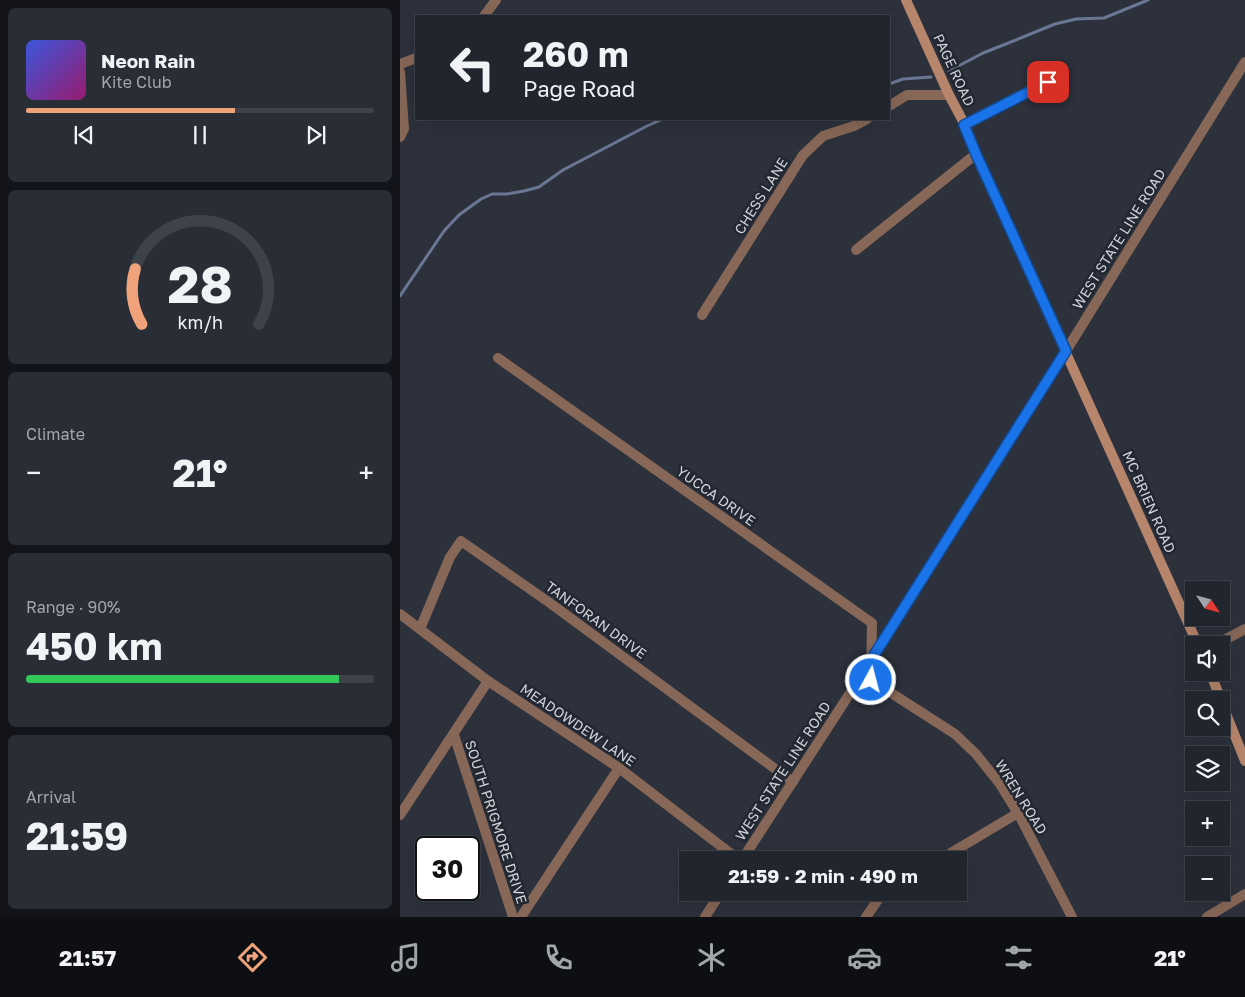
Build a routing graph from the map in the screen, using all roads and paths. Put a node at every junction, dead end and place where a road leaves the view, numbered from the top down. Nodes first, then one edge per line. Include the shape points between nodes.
1 (496, 0) edge
2 (906, 0) edge
3 (485, 15) edge
4 (415, 58) edge
5 (1245, 62) edge
6 (400, 64) edge
7 (400, 72) edge
8 (1048, 82) dead end
9 (949, 95) junction
10 (890, 105) edge
11 (865, 120) edge
12 (964, 125) junction
13 (400, 137) edge
14 (976, 154) junction
15 (856, 250) dead end
16 (702, 315) dead end
17 (1066, 351) junction
18 (498, 358) dead end
19 (1074, 371) joint
20 (400, 614) edge
21 (420, 629) junction
22 (1245, 629) edge
23 (1194, 636) edge
24 (1230, 637) edge
25 (871, 660) junction
26 (871, 680) joint
27 (488, 681) junction
28 (1230, 724) edge
29 (454, 735) junction
30 (1245, 761) edge
31 (618, 768) junction
32 (793, 782) junction
33 (1018, 813) junction
34 (400, 815) edge
35 (728, 851) edge
36 (746, 851) edge
37 (955, 851) edge
38 (1245, 894) edge
39 (716, 901) edge
40 (877, 901) edge
41 (513, 917) edge
42 (521, 917) edge
43 (706, 917) edge
44 (866, 917) edge
45 (1072, 917) edge
46 (1207, 917) edge

1 - 3 street
2 - 9 main road, PAGE ROAD
4 - 6 street
5 - 17 street, WEST STATE LINE ROAD
7 - 13 street via 404,129
8 - 12 street
9 - 10 street via 907,95
9 - 12 main road, PAGE ROAD
11 - 16 street, CHESS LANE via 823,136 803,155
12 - 14 main road, PAGE ROAD
14 - 15 street
14 - 17 main road, PAGE ROAD
17 - 19 main road, PAGE ROAD
17 - 25 street, WEST STATE LINE ROAD
18 - 25 street, YUCCA DRIVE via 872,623
19 - 23 main road, MC BRIEN ROAD
20 - 21 street, MEADOWDEW LANE
21 - 27 street, MEADOWDEW LANE
21 - 32 street, TANFORAN DRIVE via 450,557 461,541
22 - 24 street
25 - 26 street, YUCCA DRIVE
25 - 32 street, WEST STATE LINE ROAD
26 - 33 street, WREN ROAD via 955,734 1000,784
27 - 29 street
27 - 31 street, MEADOWDEW LANE
28 - 30 main road
29 - 34 street
29 - 41 street, SOUTH PRIGMORE DRIVE
31 - 35 street, MEADOWDEW LANE
31 - 42 street
32 - 36 street, WEST STATE LINE ROAD
33 - 37 street
33 - 45 street, WREN ROAD
38 - 46 street
39 - 43 street
40 - 44 street

